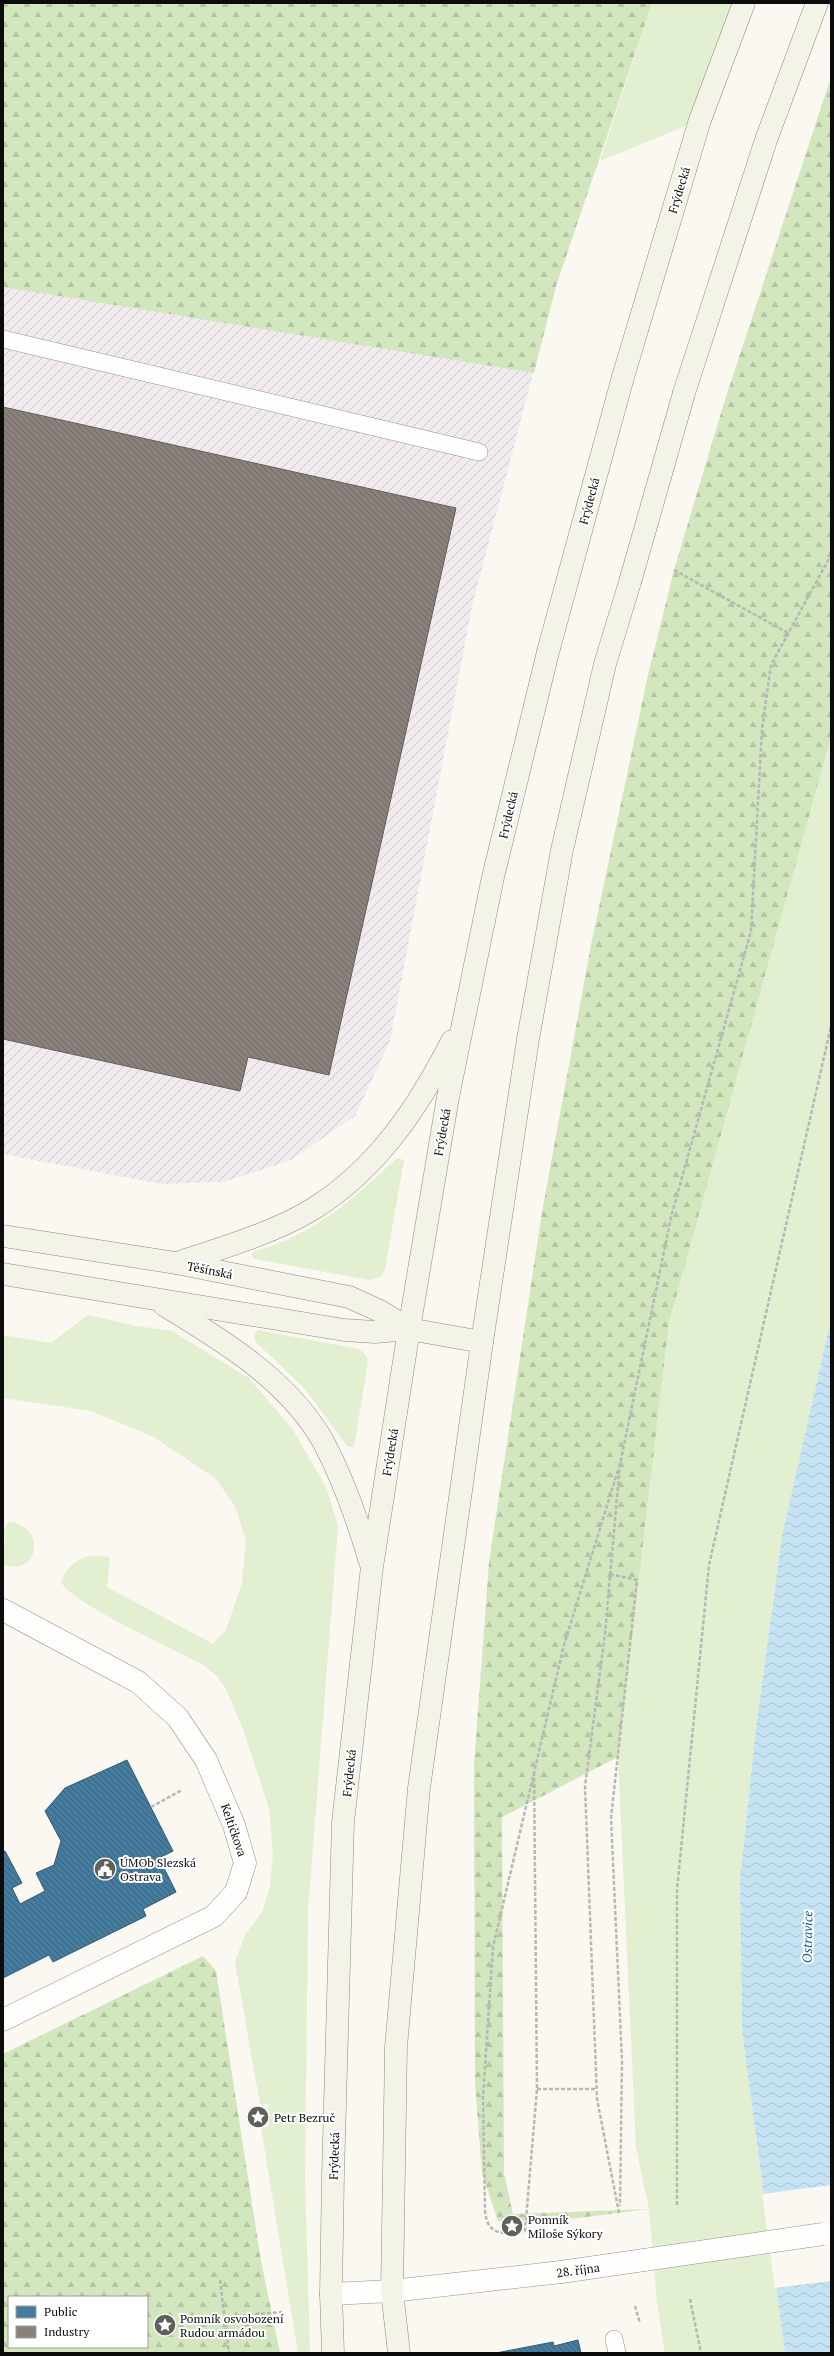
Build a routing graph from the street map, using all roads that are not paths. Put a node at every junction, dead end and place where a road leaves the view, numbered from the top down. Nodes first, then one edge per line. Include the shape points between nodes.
1 (744, 3) edge
2 (817, 3) edge
3 (3, 339) edge
4 (479, 452) dead end
5 (464, 1016) junction
6 (3, 1236) edge
7 (176, 1263) junction
8 (3, 1274) edge
9 (152, 1299) junction
10 (409, 1329) junction
11 (482, 1342) junction
12 (372, 1567) junction
13 (3, 1610) edge
14 (3, 2020) edge
15 (827, 2233) edge
16 (392, 2291) junction
17 (331, 2294) junction
18 (333, 2353) edge
19 (398, 2353) edge

1 - 5 main road, Frýdecká, bridge via 700,120 623,377 549,648 495,870
2 - 11 main road, bridge via 766,140 684,393 605,664 562,850 528,1039
3 - 4 lane
5 - 7 main road via 419,1102 395,1135 349,1184 304,1213 228,1246
5 - 10 main road, Frýdecká
6 - 7 main road, Těšínská
7 - 10 main road, Těšínská via 349,1297 380,1311
8 - 9 main road, Těšínská
9 - 10 main road, Těšínská via 344,1330 375,1332
9 - 12 main road via 206,1330 258,1367 299,1409 323,1442 343,1484
10 - 11 main road, Těšínská
10 - 12 main road, Frýdecká
11 - 16 main road via 419,1788 396,2047
12 - 17 main road, Frýdecká via 343,1822
13 - 14 street, Keltičkova via 138,1682 178,1718 206,1760 234,1825 245,1864 236,1892 214,1916
15 - 16 street, 28. října, bridge via 561,2272
16 - 17 street, 28. října
16 - 19 main road
17 - 18 main road, Frýdecká

